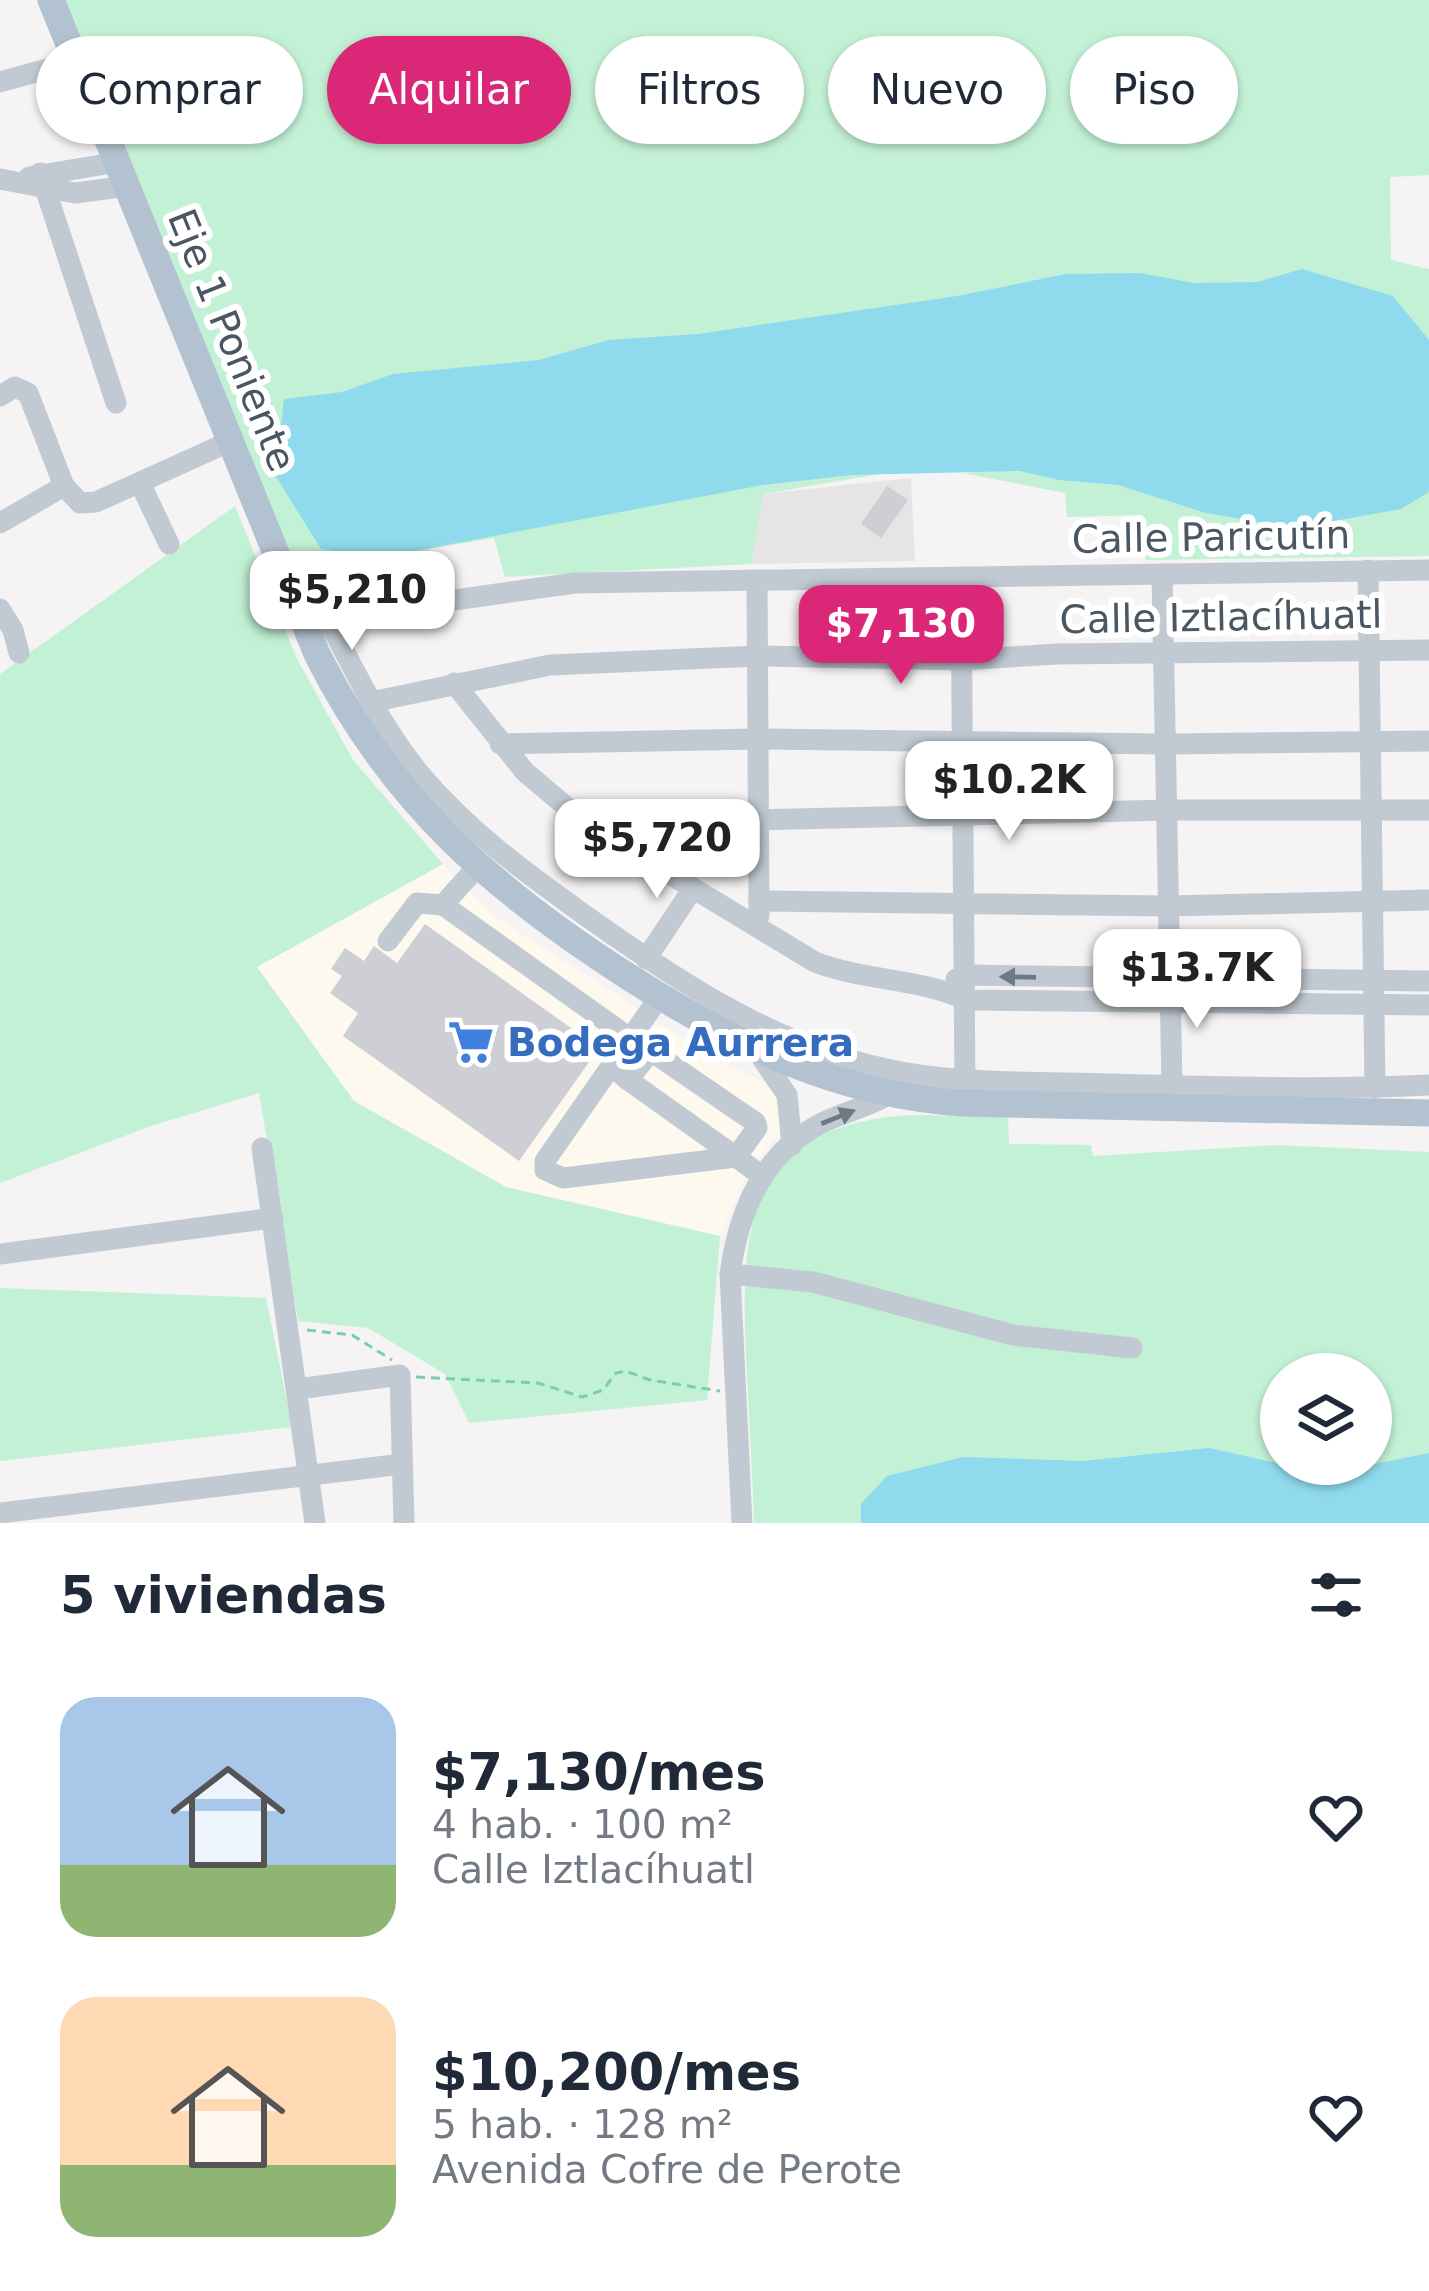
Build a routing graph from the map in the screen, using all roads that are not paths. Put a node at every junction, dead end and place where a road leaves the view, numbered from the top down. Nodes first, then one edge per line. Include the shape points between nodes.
1 (51, 0) edge
2 (66, 36) edge
3 (36, 72) edge
4 (0, 82) edge
5 (111, 144) edge
6 (123, 174) junction
7 (27, 180) edge
8 (0, 396) edge
9 (116, 403) dead end
10 (231, 442) junction
11 (140, 483) junction
12 (64, 486) junction
13 (0, 523) edge
14 (169, 544) dead end
15 (1368, 570) junction
16 (1429, 570) edge
17 (1162, 574) junction
18 (961, 577) junction
19 (757, 580) junction
20 (289, 586) junction
21 (0, 609) edge
22 (327, 618) junction
23 (1369, 650) junction
24 (1429, 650) edge
25 (19, 652) dead end
26 (1165, 653) junction
27 (758, 656) junction
28 (962, 660) junction
29 (454, 683) junction
30 (370, 702) junction
31 (758, 739) junction
32 (963, 740) junction
33 (1429, 741) edge
34 (1370, 743) junction
35 (500, 744) junction
36 (1168, 744) junction
37 (1168, 810) junction
38 (1371, 810) junction
39 (1429, 810) edge
40 (964, 816) junction
41 (759, 820) junction
42 (587, 824) junction
43 (477, 867) junction
44 (692, 890) junction
45 (1429, 900) edge
46 (759, 901) junction
47 (1372, 901) junction
48 (965, 903) junction
49 (443, 905) junction
50 (1169, 906) junction
51 (760, 928) junction
52 (388, 941) dead end
53 (646, 959) junction
54 (966, 975) junction
55 (1429, 981) edge
56 (938, 987) junction
57 (1170, 992) junction
58 (1374, 994) junction
59 (660, 997) junction
60 (967, 1000) junction
61 (1429, 1005) edge
62 (631, 1039) junction
63 (758, 1052) junction
64 (620, 1073) junction
65 (1172, 1085) junction
66 (1429, 1085) edge
67 (1375, 1088) junction
68 (888, 1095) junction
69 (964, 1099) junction
70 (1429, 1113) edge
71 (792, 1144) junction
72 (262, 1148) dead end
73 (736, 1157) junction
74 (763, 1176) junction
75 (273, 1218) junction
76 (0, 1254) edge
77 (730, 1274) junction
78 (1132, 1348) dead end
79 (298, 1389) junction
80 (402, 1464) junction
81 (308, 1474) junction
82 (0, 1513) edge
83 (315, 1523) edge
84 (404, 1523) edge
85 (742, 1523) edge

1 - 2 main road, Eje 1 Poniente
3 - 4 street
5 - 6 main road, Eje 1 Poniente
6 - 7 street via 75,193
6 - 10 main road, Eje 1 Poniente
7 - 9 street
8 - 12 street via 15,387 28,393
10 - 11 street
10 - 20 main road, Eje 1 Poniente
11 - 12 street via 88,504
11 - 14 street
12 - 13 street
15 - 16 street, Calle Paricutín
15 - 17 street, Calle Paricutín
15 - 23 street
17 - 18 street, Calle Paricutín
17 - 26 street
18 - 19 street, Calle Paricutín
18 - 28 street
19 - 22 street, Calle Paricutín via 546,585
19 - 27 street
20 - 22 street
20 - 43 main road, Eje 1 Poniente via 341,703 384,767
21 - 25 street
22 - 30 street
23 - 24 street, Calle Iztlacíhuatl
23 - 26 street, Calle Iztlacíhuatl
23 - 34 street
26 - 28 street, Calle Iztlacíhuatl
26 - 36 street
27 - 28 street, Calle Iztlacíhuatl
27 - 29 street, Calle Iztlacíhuatl via 550,664
27 - 31 street
28 - 32 street
29 - 30 street, Calle Iztlacíhuatl
29 - 35 street
30 - 53 street via 421,775 501,855
31 - 32 street
31 - 35 street
31 - 41 street
32 - 36 street
32 - 40 street
33 - 34 street
34 - 36 street
34 - 38 street
35 - 42 street
36 - 37 street
37 - 38 street
37 - 40 street
37 - 50 street
38 - 39 street
38 - 47 street
40 - 41 street
40 - 48 street
41 - 42 street
41 - 46 street
42 - 44 street
43 - 49 street
43 - 59 main road, Eje 1 Poniente
44 - 51 street
44 - 53 street
45 - 47 street
46 - 48 street
46 - 51 street
47 - 50 street
47 - 58 street
48 - 50 street
48 - 54 street
49 - 52 street via 418,903
49 - 62 street
50 - 57 street
51 - 56 street via 843,973
53 - 69 street via 782,1036
54 - 56 street
57 -> 54 street
54 - 60 street
55 - 58 street
56 - 60 street
57 - 58 street
57 - 60 street
57 - 65 street
58 - 61 street
58 - 67 street
59 - 62 street
59 - 63 main road, Eje 1 Poniente
60 - 69 street
62 - 64 street
63 - 68 main road, Eje 1 Poniente
63 - 71 street via 787,1095
64 - 73 street
64 - 73 street via 652,1051 756,1123
64 - 73 street via 544,1169 563,1178
65 - 67 street
65 - 69 street
66 - 67 street
68 - 69 main road, Eje 1 Poniente
71 -> 68 street
69 - 70 main road, Eje 1 Poniente
71 - 74 street
72 - 75 street
73 - 74 street
74 - 77 street via 746,1202
75 - 76 street
75 - 79 street
77 - 78 street via 813,1282 1013,1334
77 - 85 street
79 - 80 street via 400,1376
79 - 81 street
80 - 81 street
80 - 84 street
81 - 82 street
81 - 83 street

